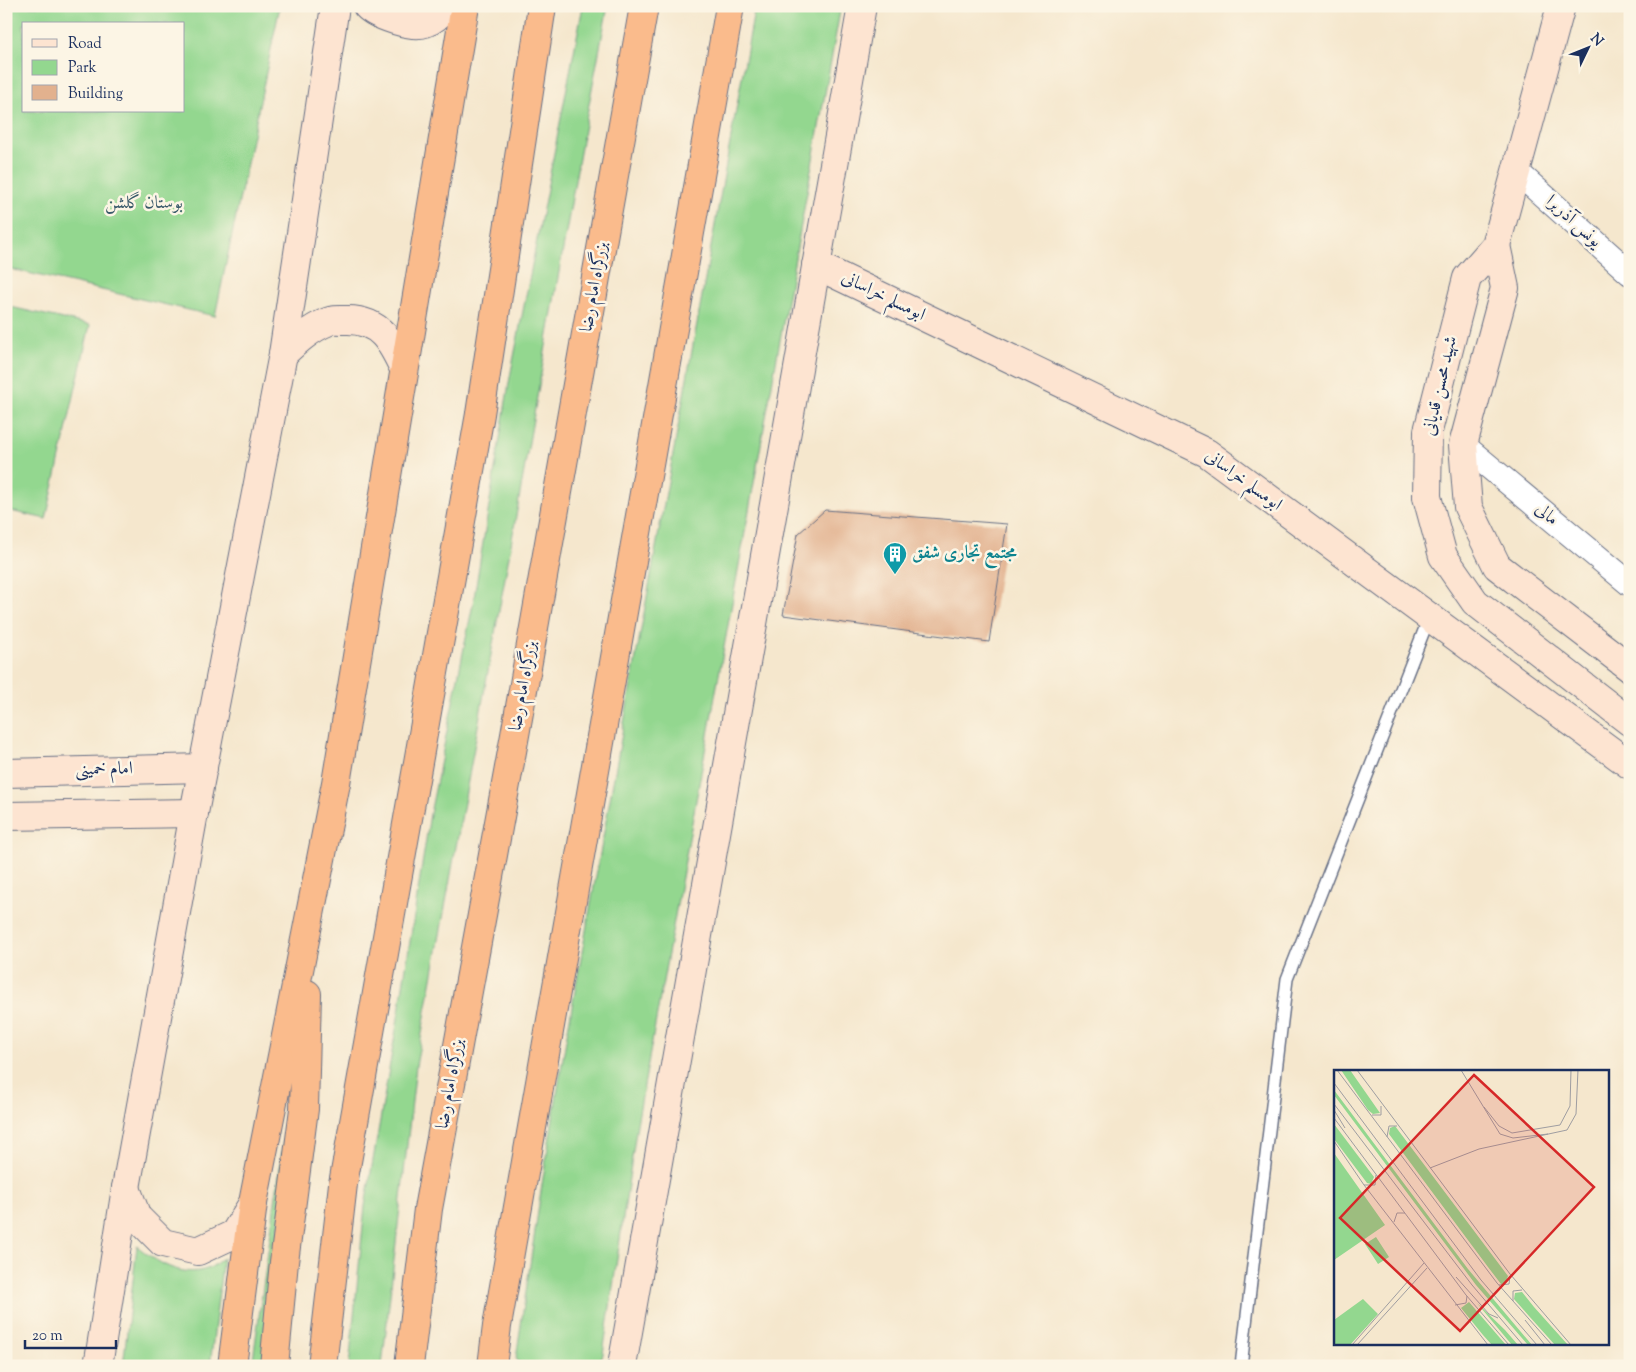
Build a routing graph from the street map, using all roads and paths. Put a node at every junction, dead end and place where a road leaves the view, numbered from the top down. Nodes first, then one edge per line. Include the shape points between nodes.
1 (335, 6) edge
2 (366, 6) edge
3 (446, 6) edge
4 (465, 6) edge
5 (542, 6) edge
6 (644, 6) edge
7 (730, 6) edge
8 (862, 6) edge
9 (1561, 6) edge
10 (1516, 171) junction
11 (1496, 245) junction
12 (816, 265) junction
13 (1630, 273) edge
14 (283, 354) junction
15 (404, 369) junction
16 (1463, 446) junction
17 (1630, 584) edge
18 (1430, 618) junction
19 (1630, 668) edge
20 (1630, 722) edge
21 (1630, 765) edge
22 (203, 768) junction
23 (6, 773) edge
24 (194, 813) junction
25 (6, 816) edge
26 (310, 912) junction
27 (126, 1188) junction
28 (253, 1203) junction
29 (497, 1326) junction
30 (620, 1362) edge
31 (98, 1366) edge
32 (232, 1366) edge
33 (274, 1366) edge
34 (322, 1366) edge
35 (408, 1366) edge
36 (492, 1366) edge
37 (500, 1366) edge
38 (1241, 1366) edge

1 - 14 main road
2 - 3 main road via 384,17 424,24
4 - 15 highway
5 - 34 highway via 480,414 343,1184
6 - 35 highway, بزرگراه امام رضا via 428,1209
7 - 29 highway
8 - 12 main road
9 - 10 main road, شهید محسن قدیانی
10 - 11 main road, شهید محسن قدیانی
10 - 13 street, یونس آذربرا
11 - 16 main road, شهید محسن قدیانی via 1505,288
11 - 20 main road, شهید محسن قدیانی via 1467,278 1428,431 1427,496 1443,556 1475,602
12 - 18 main road, ابومسلم خراسانی via 1207,453
12 - 30 main road
14 - 15 main road via 304,335 328,321 355,320 372,325 392,343
14 - 22 main road
15 - 26 highway via 336,783
16 - 17 street, مالی
16 - 19 main road, شهید محسن قدیانی via 1468,507 1497,566
18 - 21 main road, ابومسلم خراسانی
18 - 38 lane via 1287,979
22 - 23 main road, امام خمینی
22 - 24 main road
24 - 25 main road
24 - 27 main road
26 - 28 highway
26 - 33 highway via 304,1109
27 - 28 main road via 136,1217 163,1243 198,1250 234,1234
27 - 31 main road
28 - 32 highway
29 - 36 highway
29 - 37 main road

